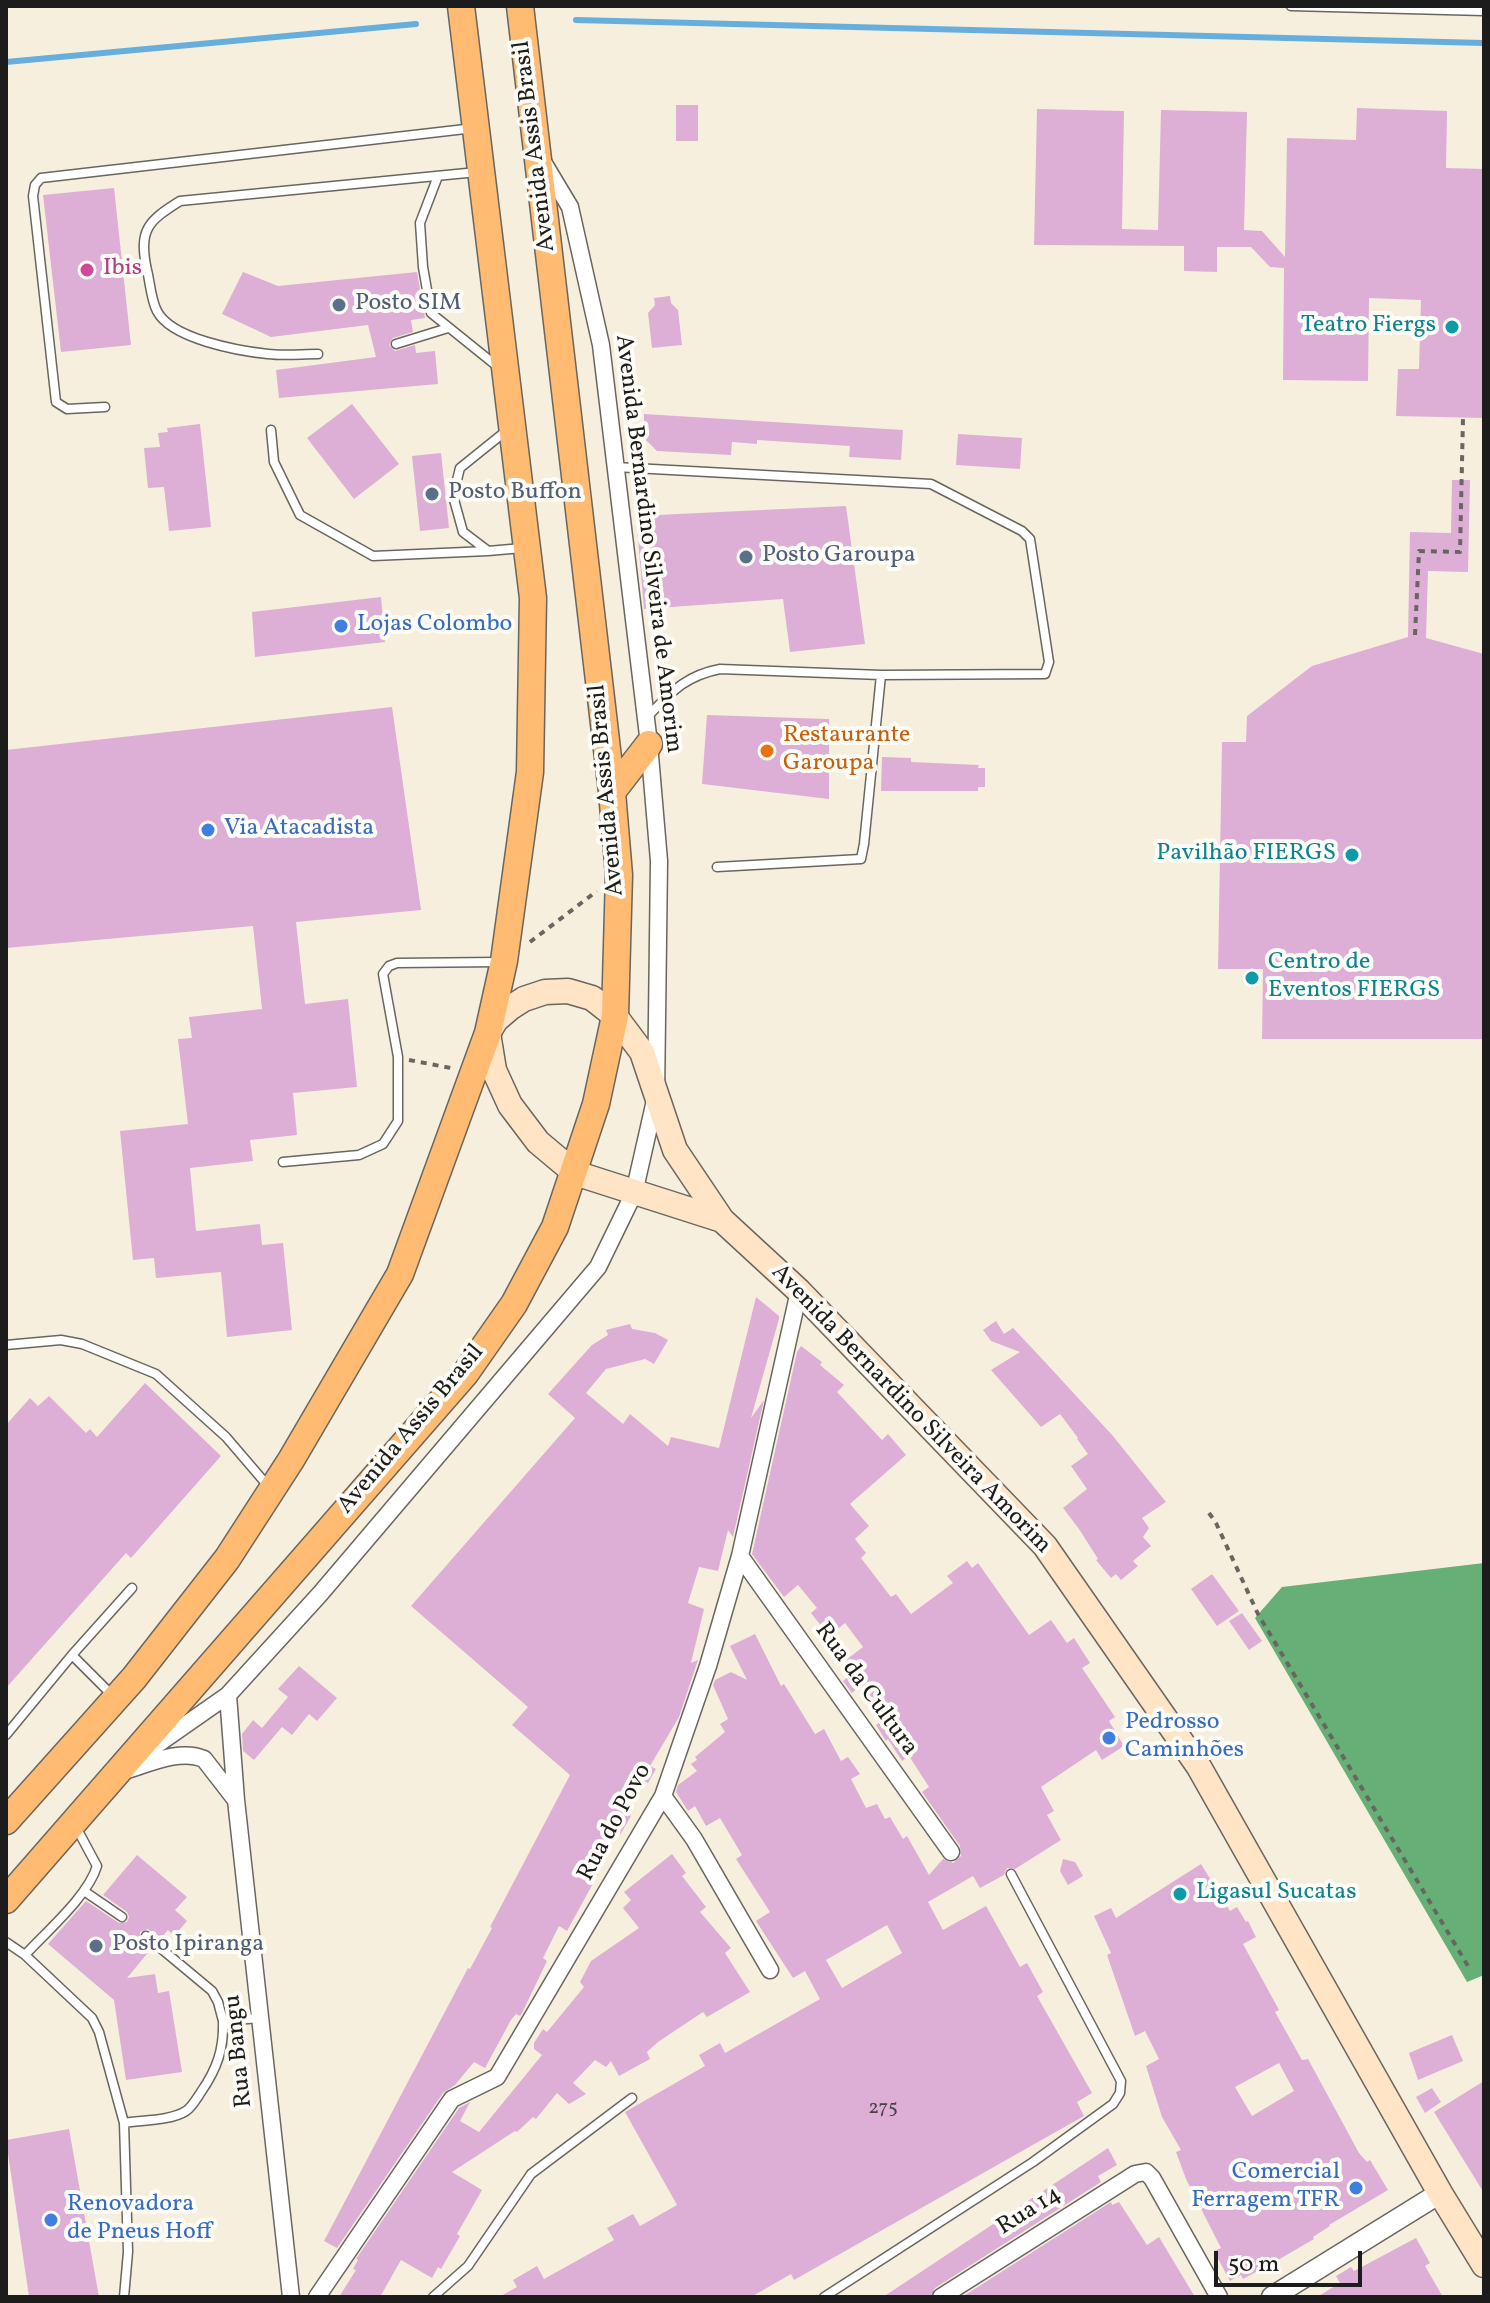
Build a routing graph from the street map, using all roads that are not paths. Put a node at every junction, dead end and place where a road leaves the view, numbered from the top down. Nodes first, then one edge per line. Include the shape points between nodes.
1 (461, 6) edge
2 (520, 6) edge
3 (1291, 6) edge
4 (1484, 11) edge
5 (475, 128) junction
6 (536, 149) junction
7 (480, 172) junction
8 (438, 176) junction
9 (448, 328) junction
10 (396, 344) dead end
11 (318, 354) dead end
12 (505, 372) junction
13 (105, 407) dead end
14 (512, 426) junction
15 (271, 430) dead end
16 (615, 467) junction
17 (527, 548) junction
18 (488, 551) junction
19 (881, 675) junction
20 (647, 731) junction
21 (612, 792) junction
22 (717, 867) dead end
23 (504, 961) junction
24 (615, 1016) junction
25 (488, 1033) junction
26 (656, 1096) junction
27 (283, 1162) dead end
28 (575, 1173) junction
29 (634, 1193) junction
30 (722, 1220) junction
31 (799, 1291) junction
32 (6, 1345) edge
33 (272, 1490) junction
34 (740, 1556) junction
35 (132, 1588) dead end
36 (72, 1655) junction
37 (228, 1695) junction
38 (115, 1698) junction
39 (6, 1735) edge
40 (114, 1774) junction
41 (663, 1796) junction
42 (236, 1800) junction
43 (6, 1821) edge
44 (73, 1822) junction
45 (951, 1852) dead end
46 (1011, 1874) dead end
47 (84, 1891) junction
48 (6, 1900) edge
49 (122, 1917) dead end
50 (146, 1936) dead end
51 (6, 1942) edge
52 (25, 1955) junction
53 (770, 1970) dead end
54 (260, 2018) junction
55 (223, 2021) junction
56 (632, 2098) dead end
57 (124, 2123) junction
58 (1440, 2193) junction
59 (1484, 2265) edge
60 (124, 2297) edge
61 (291, 2297) edge
62 (317, 2297) edge
63 (433, 2297) edge
64 (824, 2297) edge
65 (941, 2297) edge
66 (1219, 2297) edge
67 (1272, 2297) edge

1 - 5 main road
2 - 6 main road, Avenida Assis Brasil
3 - 4 lane
5 - 7 main road
5 - 13 lane via 41,178 33,196 56,402 67,409
6 - 16 street, Avenida Bernardino Silveira de Amorim via 570,207 601,345
6 - 21 main road, Avenida Assis Brasil
7 - 8 lane
7 - 12 main road
8 - 9 lane via 420,223 431,313
8 - 11 lane via 180,201 152,219 145,234 146,265 157,311 170,327 217,345 271,355
9 - 10 lane
9 - 12 lane
12 - 14 main road
14 - 17 main road
14 - 18 lane via 460,468 453,496 463,532
15 - 18 lane via 274,462 300,515 373,556
16 - 19 lane via 931,484 1030,539 1049,662 1045,674
16 - 20 street, Avenida Bernardino Silveira de Amorim
17 - 18 lane
17 - 23 main road via 533,598 530,772
19 - 20 lane via 720,669 698,673 682,682
19 - 22 lane via 861,859
20 - 21 main road
20 - 26 street, Avenida Bernardino Silveira de Amorim via 659,861
21 - 24 main road, Avenida Assis Brasil via 619,875
23 - 25 main road
23 - 27 lane via 389,966 383,974 398,1057 398,1121 383,1144 359,1155
24 - 25 main road, Avenida Bernardino Silveira Amorim via 592,998 545,992 510,1008
24 - 26 main road, Avenida Bernardino Silveira Amorim via 642,1052
24 - 28 main road, Avenida Assis Brasil
25 - 28 main road, Avenida Bernardino Silveira Amorim via 494,1070 510,1105 538,1142
25 - 33 main road via 400,1274
26 - 29 street, Avenida Bernardino Silveira de Amorim
26 - 30 main road, Avenida Bernardino Silveira Amorim via 675,1150
28 - 29 main road, Avenida Bernardino Silveira Amorim
28 - 40 main road, Avenida Assis Brasil via 555,1227 527,1279 465,1374
29 - 30 main road, Avenida Bernardino Silveira Amorim
29 - 37 street, Avenida Bernardino Silveira de Amorim via 598,1267
30 - 31 main road, Avenida Bernardino Silveira Amorim
31 - 34 street, Rua do Povo
31 - 58 main road, Avenida Bernardino Silveira Amorim via 1045,1546 1199,1767
32 - 33 lane via 61,1340 82,1344 156,1374 226,1437
33 - 38 main road via 227,1559
34 - 41 street, Rua do Povo
34 - 45 street, Rua da Cultura
35 - 36 lane
36 - 38 lane
36 - 39 lane
37 - 40 street, Avenida Bernardino Silveira de Amorim
37 - 42 street, Rua Bangu
38 - 43 main road
40 - 42 street via 182,1754 197,1756
40 - 44 main road, Avenida Assis Brasil
41 - 53 street
41 - 62 street, Rua do Povo via 497,2077 452,2099
42 - 54 street, Rua Bangu
44 - 47 lane via 97,1866
44 - 48 main road, Avenida Assis Brasil
46 - 64 lane via 1121,2081 1120,2093 1113,2104 1033,2162
47 - 49 lane
47 - 52 lane
50 - 55 lane via 212,1991
51 - 52 lane
52 - 57 lane via 92,2018
54 - 55 lane
54 - 61 street, Rua Bangu
55 - 57 lane via 214,2073 195,2101 185,2111
56 - 63 lane via 531,2174 468,2266
57 - 60 lane
58 - 59 main road, Avenida Bernardino Silveira Amorim
58 - 67 street
65 - 66 street, Rua 14 via 1135,2174 1146,2172

